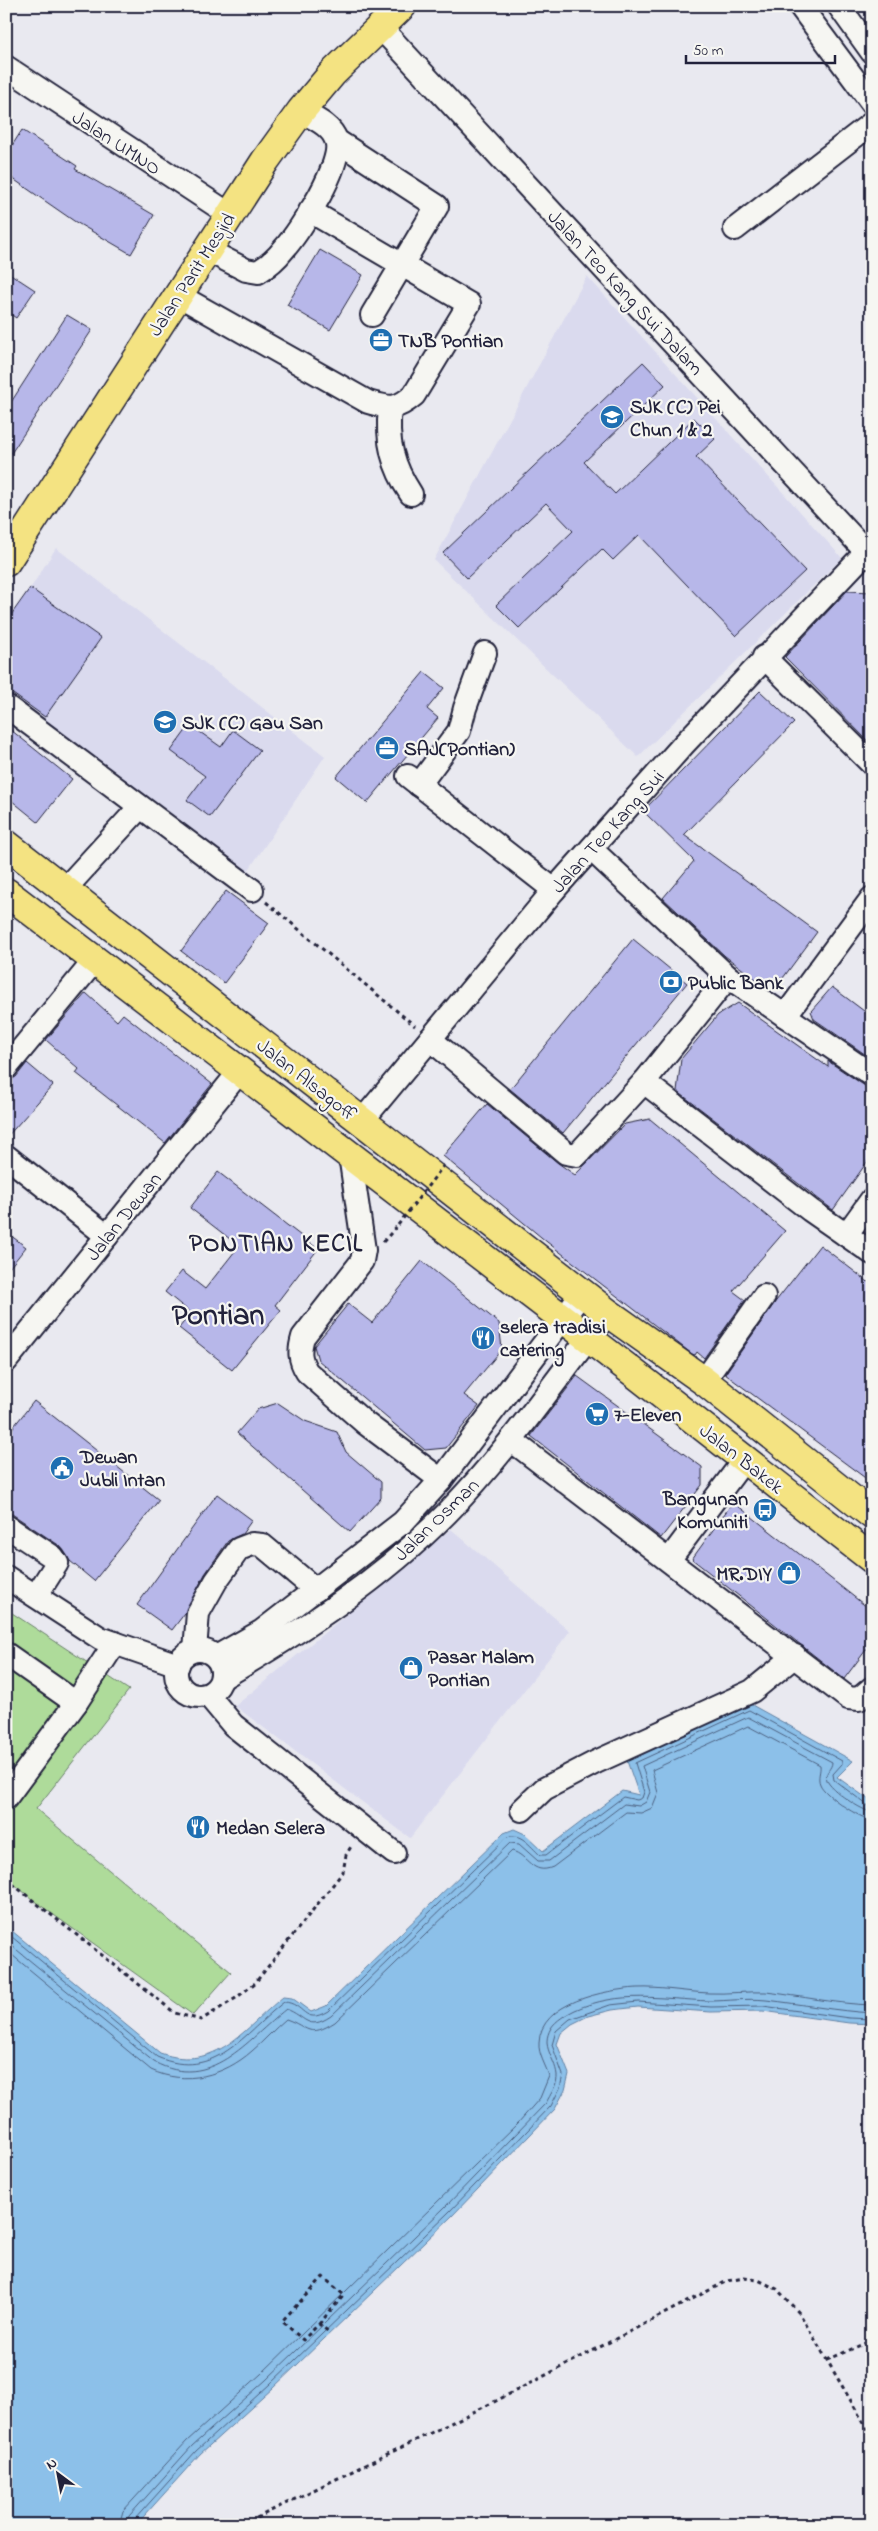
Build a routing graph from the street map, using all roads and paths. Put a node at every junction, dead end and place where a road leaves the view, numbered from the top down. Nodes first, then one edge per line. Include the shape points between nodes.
1 (402, 6) edge
2 (800, 6) edge
3 (839, 6) edge
4 (380, 27) junction
5 (872, 52) edge
6 (6, 68) edge
7 (872, 104) edge
8 (301, 111) junction
9 (872, 123) edge
10 (337, 141) junction
11 (310, 211) junction
12 (229, 214) junction
13 (735, 229) dead end
14 (207, 250) junction
15 (402, 265) junction
16 (178, 295) junction
17 (372, 315) dead end
18 (390, 408) junction
19 (411, 494) dead end
20 (869, 555) edge
21 (6, 562) edge
22 (485, 653) dead end
23 (764, 657) junction
24 (6, 706) edge
25 (872, 764) edge
26 (140, 807) junction
27 (6, 844) edge
28 (591, 849) junction
29 (64, 890) junction
30 (252, 890) joint
31 (554, 890) junction
32 (6, 892) edge
33 (872, 898) edge
34 (95, 960) junction
35 (728, 977) junction
36 (785, 1016) junction
37 (430, 1038) junction
38 (6, 1068) edge
39 (240, 1071) junction
40 (872, 1075) edge
41 (644, 1082) junction
42 (362, 1122) junction
43 (350, 1155) junction
44 (6, 1156) edge
45 (444, 1164) dead end
46 (872, 1199) edge
47 (398, 1225) dead end
48 (846, 1235) junction
49 (107, 1236) junction
50 (872, 1253) edge
51 (582, 1293) junction
52 (764, 1296) dead end
53 (608, 1313) junction
54 (562, 1318) junction
55 (588, 1338) junction
56 (6, 1361) edge
57 (704, 1381) junction
58 (511, 1440) junction
59 (744, 1460) junction
60 (441, 1480) junction
61 (872, 1515) edge
62 (6, 1526) edge
63 (872, 1559) edge
64 (669, 1560) junction
65 (6, 1577) edge
66 (316, 1590) junction
67 (36, 1596) junction
68 (114, 1642) junction
69 (195, 1650) junction
70 (6, 1654) edge
71 (795, 1656) junction
72 (216, 1657) junction
73 (178, 1665) junction
74 (215, 1686) junction
75 (872, 1688) edge
76 (76, 1703) junction
77 (6, 1798) edge
78 (522, 1810) dead end
79 (364, 1830) junction
80 (394, 1854) dead end
81 (6, 1879) edge
82 (319, 2324) junction
83 (330, 2333) dead end
84 (872, 2340) edge
85 (827, 2360) junction
86 (872, 2437) edge
87 (242, 2525) edge

1 - 4 main road, Jalan Parit Mesjid
2 - 7 street
3 - 5 street
4 - 8 main road, Jalan Parit Mesjid via 332,74
4 - 20 street, Jalan Teo Kang Sui Dalam
6 - 12 street, Jalan UMNO
8 - 10 street via 326,125
8 - 12 main road, Jalan Parit Mesjid
9 - 13 street
10 - 11 street via 338,152 333,167
10 - 15 street via 437,206
11 - 14 street via 285,248 258,272 246,270
11 - 15 street
12 - 14 main road, Jalan Parit Mesjid
14 - 16 main road, Jalan Parit Mesjid
15 - 17 street
15 - 18 street via 469,304 414,395 401,406
16 - 18 street via 368,402
16 - 21 main road, Jalan Parit Mesjid
18 - 19 street via 387,428 392,456
20 - 23 street, Jalan Teo Kang Sui
22 - 31 street via 460,731 413,781
23 - 25 street
23 - 28 street, Jalan Teo Kang Sui
24 - 26 street
26 - 29 street
26 - 30 street
27 - 29 main road, Jalan Alsagoff
28 - 31 street, Jalan Teo Kang Sui
28 - 35 street
29 - 42 main road, Jalan Alsagoff
30 - 37 path
31 - 37 street, Jalan Teo Kang Sui
32 - 34 main road, Jalan Alsagoff
33 - 36 street
34 - 38 street
34 - 39 main road, Jalan Alsagoff
35 - 36 street
35 - 41 street
36 - 40 street
37 - 41 street via 572,1155 578,1155
37 - 42 street, Jalan Teo Kang Sui
39 - 43 main road, Jalan Alsagoff
39 - 49 street, Jalan Dewan
41 - 48 street
42 - 51 main road, Jalan Alsagoff
43 - 54 main road, Jalan Alsagoff
43 - 60 street via 364,1250 362,1261 303,1337 299,1351 301,1363 365,1423
44 - 49 street
45 - 47 path, bridge
46 - 48 street
48 - 50 street
49 - 56 street, Jalan Dewan
51 - 53 main road, Jalan Alsagoff
51 - 54 street, Jalan Osman
52 - 57 street
53 - 55 street, Jalan Osman
53 - 57 main road, Jalan Bakek
54 - 55 main road, Jalan Alsagoff
54 - 60 street, Jalan Osman
55 - 58 street, Jalan Osman
55 - 59 main road, Jalan Bakek
57 - 61 main road, Jalan Bakek
58 - 64 street
58 - 74 street, Jalan Osman via 446,1514 406,1550 325,1615
59 - 63 main road, Jalan Bakek
59 - 64 street
60 - 66 street, Jalan Osman via 403,1522
62 - 67 street via 53,1557 57,1563
64 - 71 street
65 - 67 street
66 - 69 street via 262,1545 245,1546 239,1549 216,1581 198,1613
66 - 72 street, Jalan Osman via 262,1631
67 - 68 street via 100,1638
68 - 73 street
68 - 76 street
69 - 72 street
69 - 73 street via 187,1653
70 - 76 street
71 - 75 street via 848,1698 859,1699
71 - 78 street via 752,1691 596,1762 544,1789
72 - 74 street via 221,1663
73 - 74 street via 177,1680 186,1692 200,1696
74 - 79 street via 232,1725
76 - 77 street
79 - 80 street
79 - 81 path via 346,1855 343,1872 255,1983 201,2020 175,2013
82 - 82 path via 303,2340 282,2321 324,2277 344,2295
82 - 83 path
84 - 85 path
85 - 86 path
85 - 87 path via 800,2314 777,2289 758,2280 727,2281

